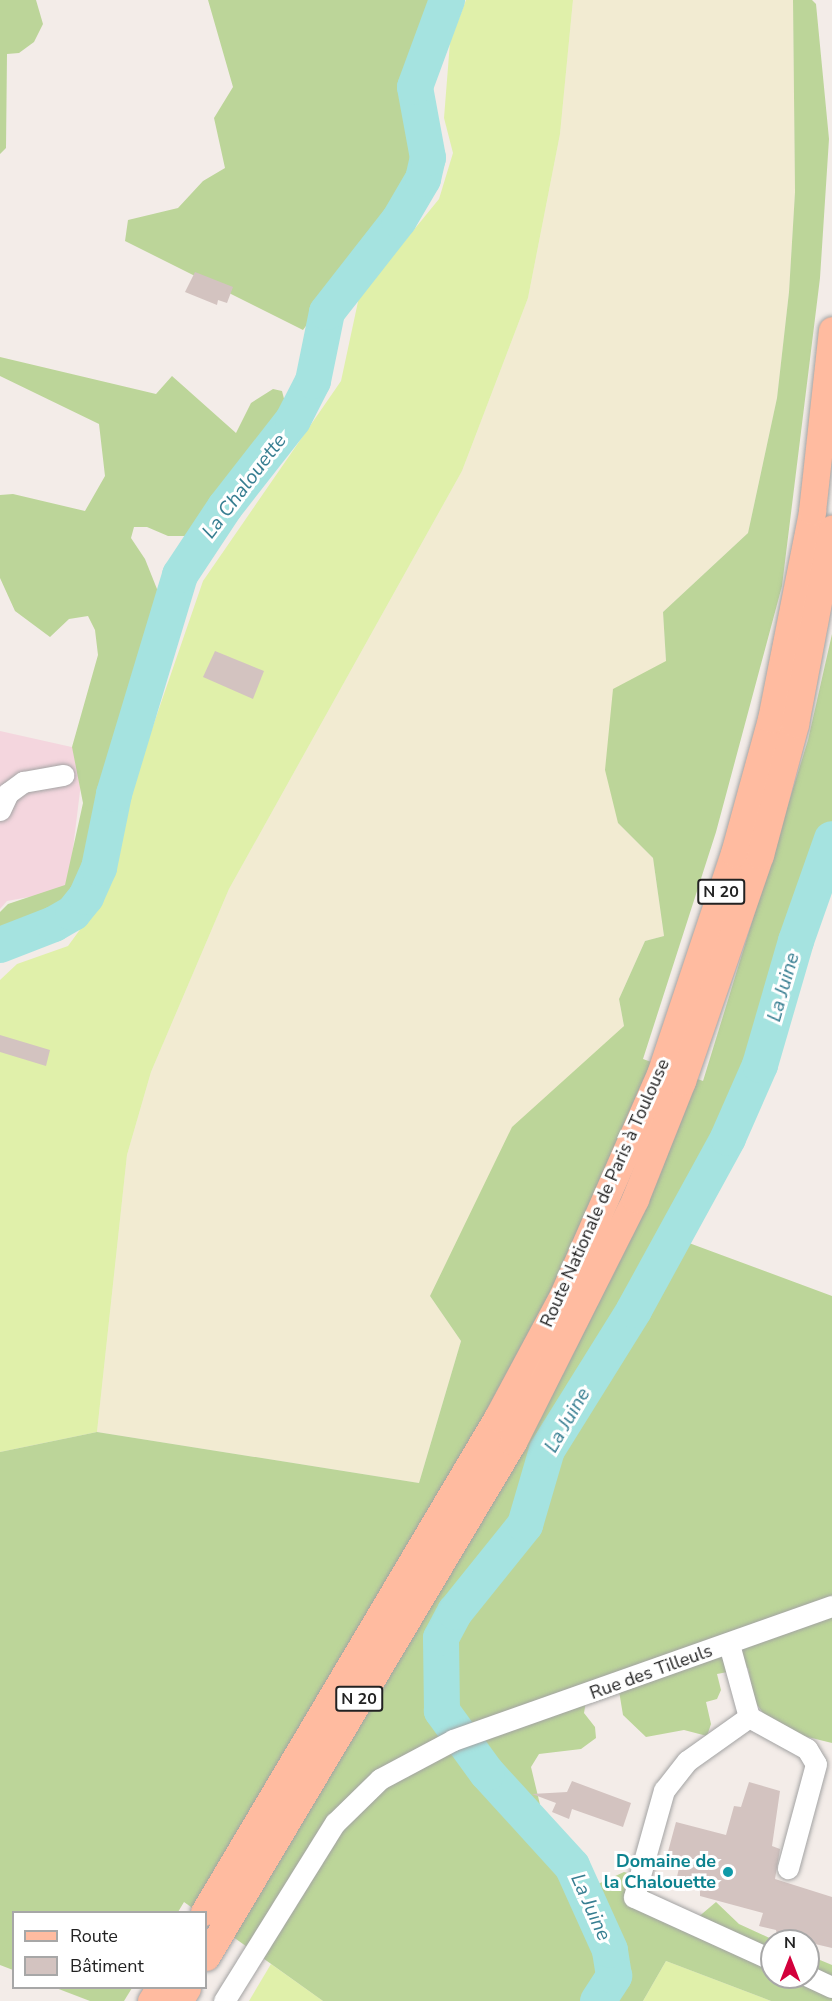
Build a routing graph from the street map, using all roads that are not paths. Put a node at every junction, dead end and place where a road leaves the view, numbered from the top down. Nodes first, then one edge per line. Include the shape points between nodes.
1 (832, 330) edge
2 (832, 528) edge
3 (63, 775) dead end
4 (0, 810) edge
5 (832, 1606) edge
6 (729, 1644) junction
7 (749, 1717) junction
8 (788, 1868) dead end
9 (205, 1911) edge
10 (207, 1955) edge
11 (760, 1955) edge
12 (224, 2001) edge

1 - 9 main road, Route Nationale de Paris à Toulouse / N 20 via 812,511 771,719 734,853 660,1074 562,1297 497,1418
2 - 10 main road, Route Nationale de Paris à Toulouse / N 20 via 795,724 760,855 682,1081 635,1198 513,1442
3 - 4 street via 23,782 8,793
5 - 6 street, Rue des Tilleuls
6 - 7 street
6 - 12 street, Rue des Tilleuls via 449,1742 380,1779 335,1823
7 - 8 street via 807,1749 816,1764
7 - 11 street via 687,1761 664,1790 634,1897

